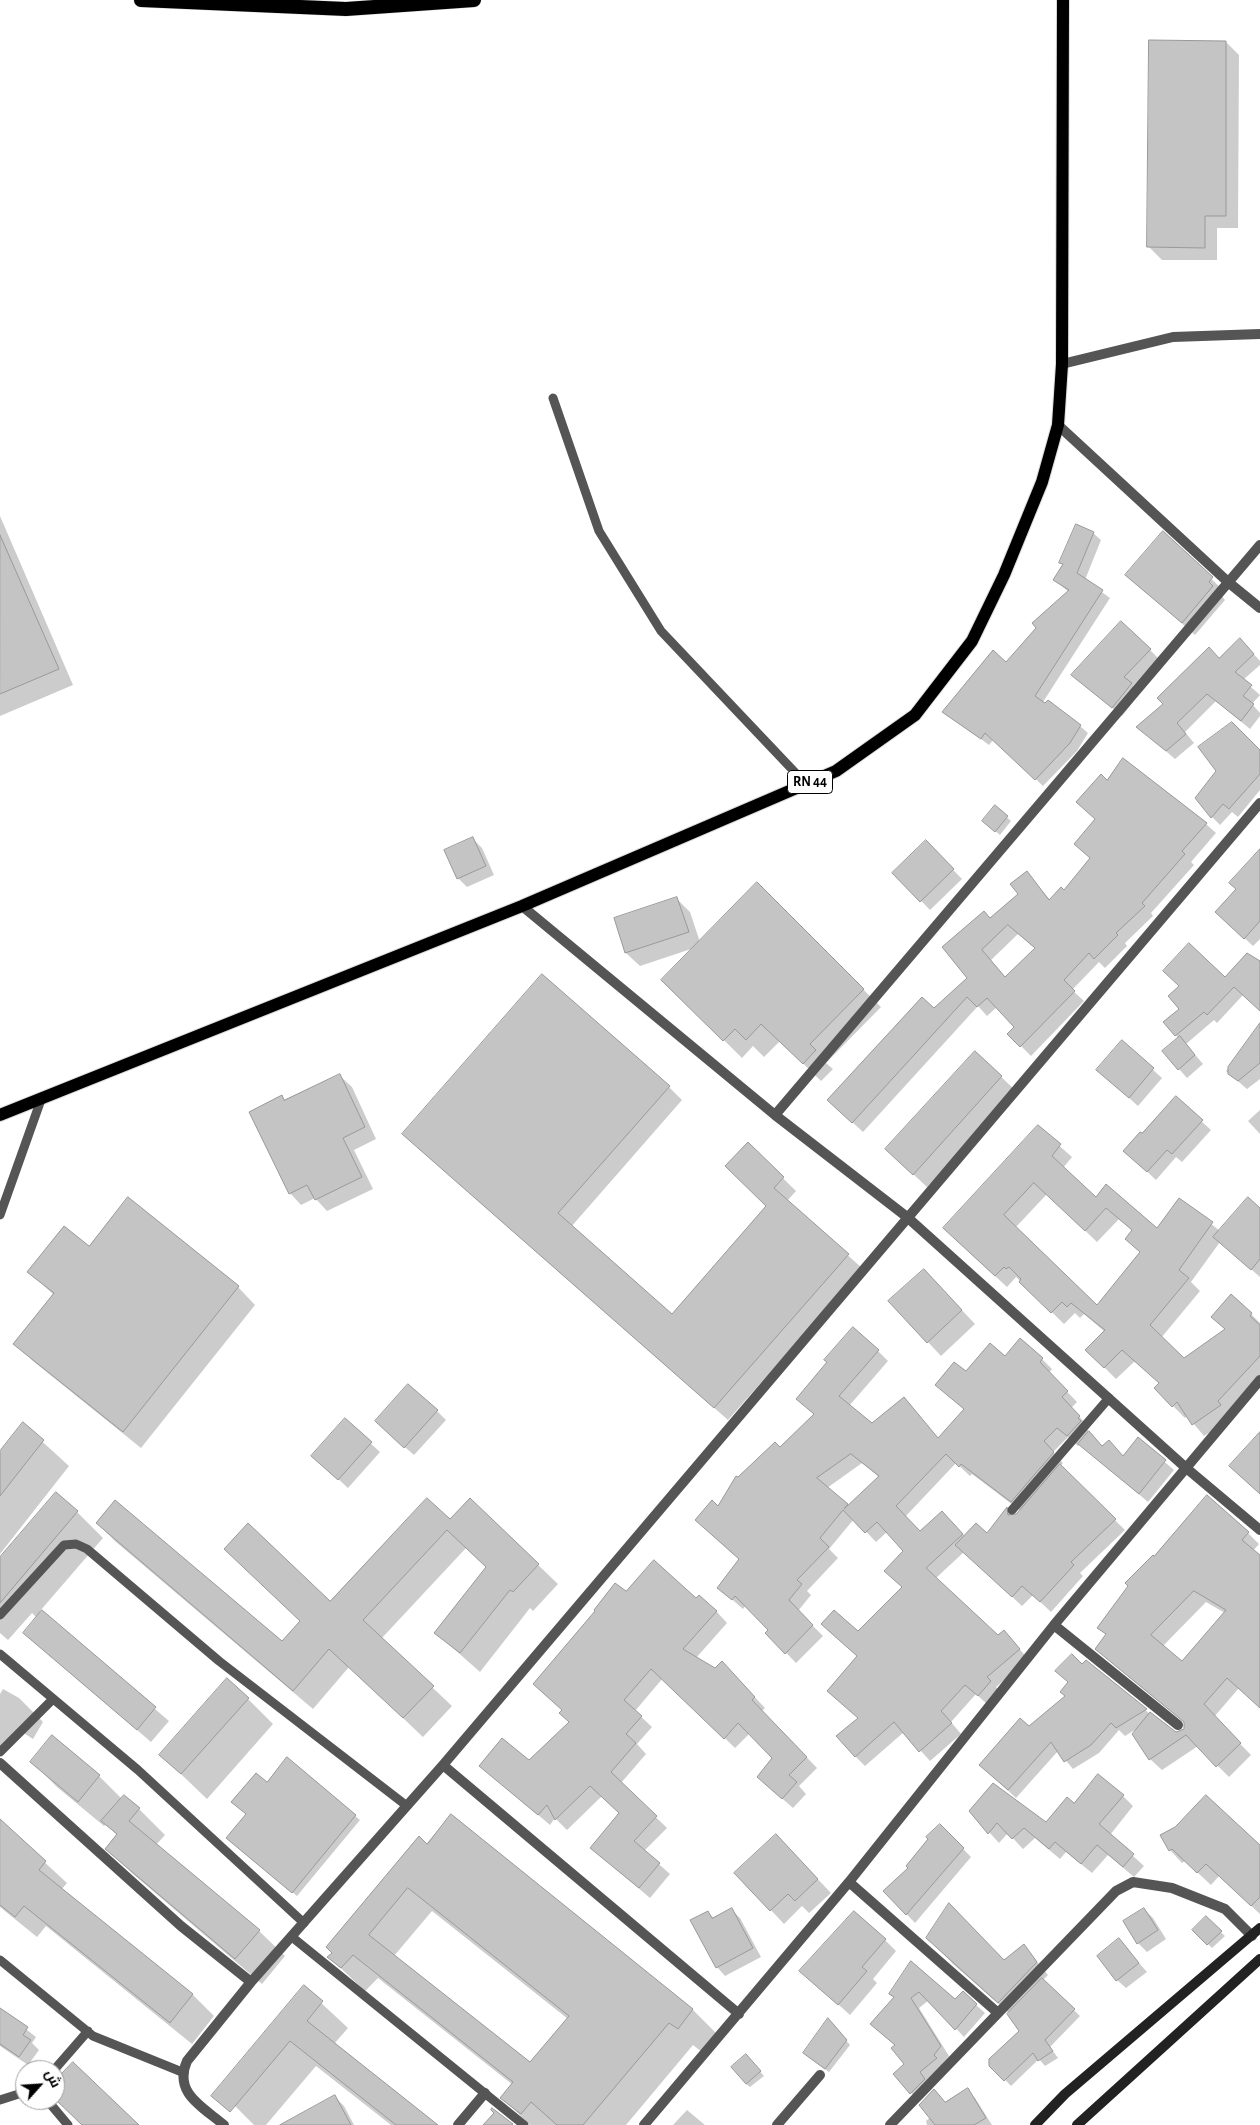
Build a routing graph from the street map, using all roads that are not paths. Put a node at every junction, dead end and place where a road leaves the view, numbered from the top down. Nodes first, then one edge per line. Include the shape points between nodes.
1 (141, 0) edge
2 (474, 0) edge
3 (1063, 0) edge
4 (1260, 334) edge
5 (1062, 364) junction
6 (553, 398) dead end
7 (1058, 425) junction
8 (1260, 545) edge
9 (1228, 582) junction
10 (1260, 608) edge
11 (806, 784) junction
12 (1260, 803) edge
13 (522, 906) junction
14 (42, 1098) junction
15 (0, 1115) edge
16 (775, 1115) junction
17 (0, 1215) edge
18 (907, 1217) junction
19 (1260, 1380) edge
20 (1108, 1398) junction
21 (1185, 1467) junction
22 (1012, 1510) dead end
23 (1260, 1530) edge
24 (0, 1615) edge
25 (1054, 1625) junction
26 (0, 1654) edge
27 (52, 1698) junction
28 (1178, 1725) dead end
29 (0, 1752) edge
30 (0, 1763) edge
31 (443, 1765) junction
32 (407, 1806) junction
33 (849, 1882) junction
34 (304, 1923) junction
35 (1256, 1932) edge
36 (292, 1937) junction
37 (1260, 1959) edge
38 (0, 1960) edge
39 (251, 1982) junction
40 (998, 2013) junction
41 (739, 2014) junction
42 (88, 2031) junction
43 (63, 2060) edge
44 (182, 2072) junction
45 (820, 2076) dead end
46 (485, 2093) junction
47 (15, 2095) edge
48 (0, 2100) edge
49 (55, 2110) edge
50 (68, 2125) edge
51 (224, 2125) edge
52 (458, 2125) edge
53 (524, 2125) edge
54 (644, 2125) edge
55 (777, 2125) edge
56 (890, 2125) edge
57 (1035, 2125) edge
58 (1077, 2125) edge

1 - 2 highway via 346,9
3 - 5 main road, RN 44
4 - 5 street via 1173,338
5 - 7 main road, RN 44
6 - 11 lane via 599,531 661,632
7 - 9 street
7 - 11 main road, RN 44 via 1042,482 1004,575 972,641 915,715 836,771
8 - 9 street
9 - 10 street
9 - 16 street
11 - 13 main road, RN 44
12 - 18 street
13 - 14 main road, RN 44
13 - 16 street
14 - 15 main road, RN 44
14 - 17 lane
16 - 18 street
18 - 20 street
18 - 31 street
19 - 21 street
20 - 21 street
20 - 22 lane
21 - 23 street
21 - 25 street
24 - 32 lane via 64,1545 76,1544 87,1549 219,1661
25 - 28 street
25 - 33 street
26 - 27 lane
27 - 29 lane
27 - 34 lane via 138,1770
30 - 39 street via 167,1914
31 - 32 street
31 - 41 street
32 - 34 street
33 - 40 street
33 - 41 street
34 - 36 street
35 - 40 street via 1225,1909 1172,1888 1134,1882 1116,1891
35 - 57 main road via 1065,2094
36 - 39 street
36 - 46 lane
37 - 58 main road
38 - 42 lane
39 - 44 street via 187,2061
40 - 56 street
41 - 54 street
42 - 43 lane
42 - 44 lane
44 - 51 street via 190,2095
45 - 55 street
46 - 52 street
46 - 53 lane
47 - 48 lane
49 - 50 lane

